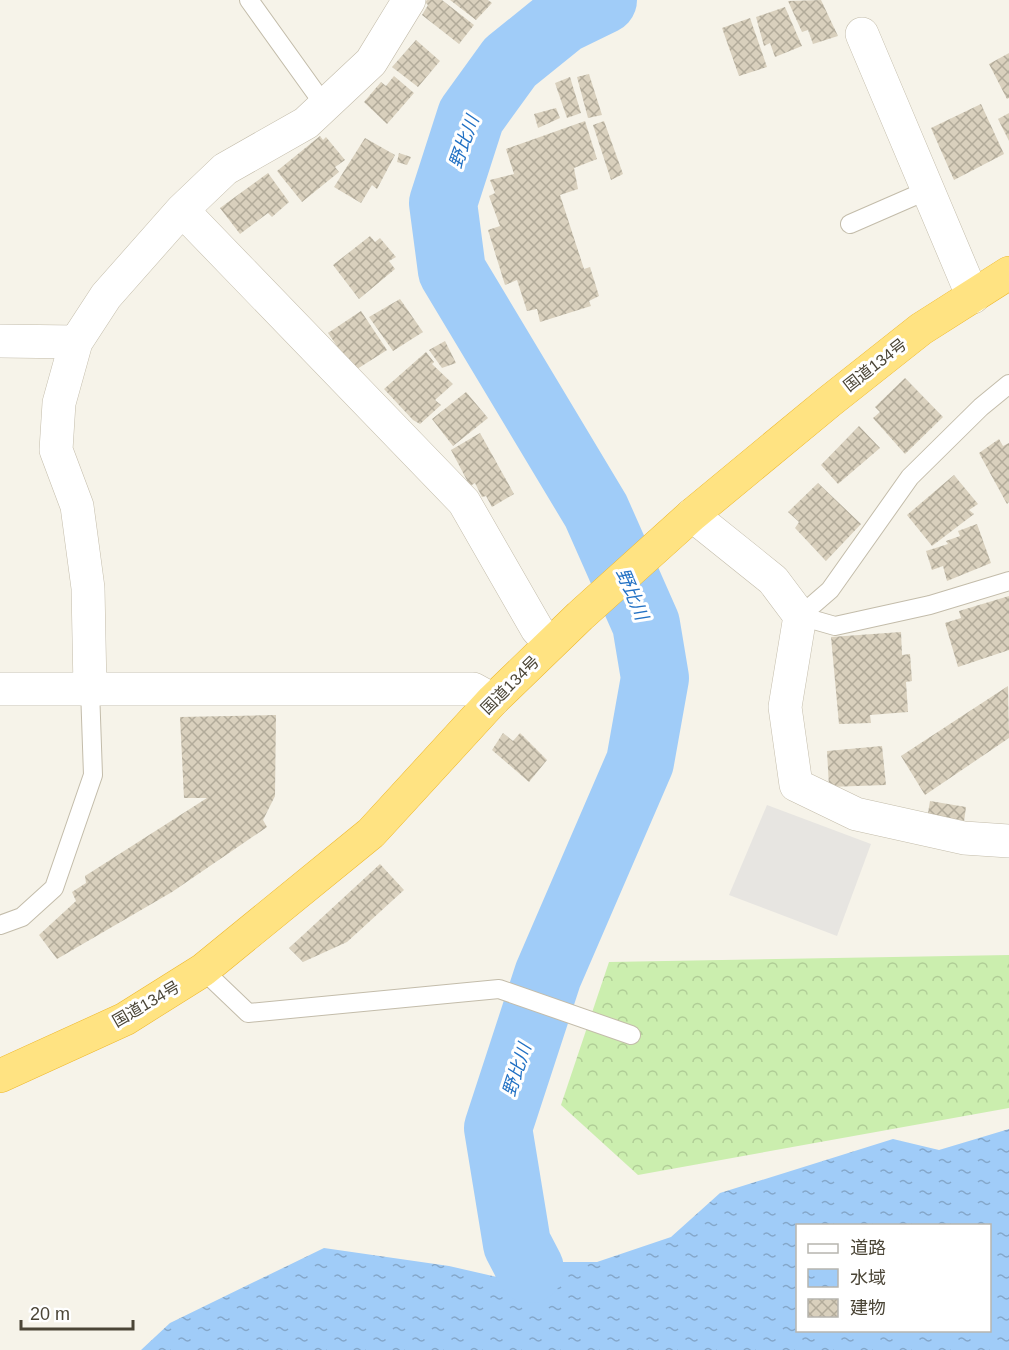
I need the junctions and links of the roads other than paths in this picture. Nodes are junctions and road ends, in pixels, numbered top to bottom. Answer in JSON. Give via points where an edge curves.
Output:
{"nodes":[{"id":1,"x":249,"y":0,"type":"edge"},
{"id":2,"x":409,"y":0,"type":"edge"},
{"id":3,"x":862,"y":34,"type":"dead end"},
{"id":4,"x":325,"y":106,"type":"junction"},
{"id":5,"x":928,"y":190,"type":"junction"},
{"id":6,"x":182,"y":210,"type":"junction"},
{"id":7,"x":850,"y":224,"type":"dead end"},
{"id":8,"x":1009,"y":273,"type":"edge"},
{"id":9,"x":973,"y":297,"type":"junction"},
{"id":10,"x":0,"y":341,"type":"edge"},
{"id":11,"x":76,"y":342,"type":"junction"},
{"id":12,"x":1009,"y":384,"type":"edge"},
{"id":13,"x":681,"y":525,"type":"junction"},
{"id":14,"x":1009,"y":580,"type":"edge"},
{"id":15,"x":800,"y":616,"type":"junction"},
{"id":16,"x":550,"y":644,"type":"junction"},
{"id":17,"x":0,"y":689,"type":"edge"},
{"id":18,"x":90,"y":689,"type":"junction"},
{"id":19,"x":493,"y":700,"type":"junction"},
{"id":20,"x":1009,"y":842,"type":"edge"},
{"id":21,"x":0,"y":925,"type":"edge"},
{"id":22,"x":203,"y":970,"type":"junction"},
{"id":23,"x":631,"y":1035,"type":"dead end"},
{"id":24,"x":0,"y":1076,"type":"edge"}],
"edges":[{"from":1,"to":4,"type":"lane"},
{"from":2,"to":4,"type":"street","via":[[371,62]]},
{"from":3,"to":5,"type":"street"},
{"from":4,"to":6,"type":"street","via":[[306,123],[225,170]]},
{"from":5,"to":7,"type":"lane"},
{"from":5,"to":9,"type":"street"},
{"from":6,"to":11,"type":"street","via":[[106,296]]},
{"from":6,"to":16,"type":"street","via":[[464,502],[537,629]]},
{"from":8,"to":9,"type":"highway","name":"国道134号"},
{"from":9,"to":13,"type":"highway","name":"国道134号","via":[[921,329]]},
{"from":10,"to":11,"type":"street"},
{"from":11,"to":18,"type":"street","via":[[59,403],[56,450],[79,518],[88,588]]},
{"from":12,"to":15,"type":"lane","via":[[910,477],[830,590]]},
{"from":13,"to":15,"type":"street","via":[[773,580]]},
{"from":13,"to":16,"type":"highway","name":"国道134号"},
{"from":14,"to":15,"type":"lane","via":[[930,605],[835,626]]},
{"from":15,"to":20,"type":"street","via":[[785,707],[796,785],[856,814],[964,838]]},
{"from":16,"to":19,"type":"highway","name":"国道134号"},
{"from":17,"to":18,"type":"street"},
{"from":18,"to":19,"type":"street","via":[[473,689]]},
{"from":18,"to":21,"type":"lane","via":[[93,775],[54,888],[22,917]]},
{"from":19,"to":22,"type":"highway","name":"国道134号","via":[[371,833]]},
{"from":22,"to":23,"type":"lane","via":[[248,1013],[499,989]]},
{"from":22,"to":24,"type":"highway","name":"国道134号","via":[[124,1018]]}]}
